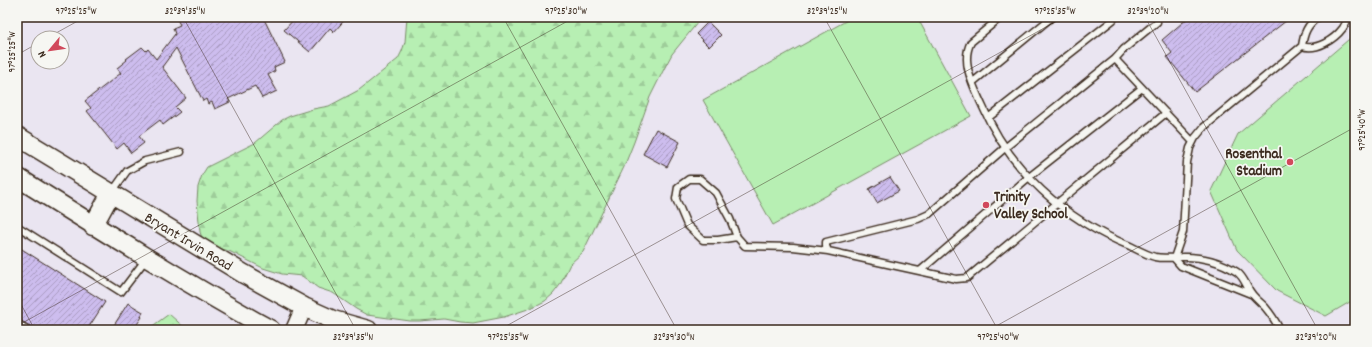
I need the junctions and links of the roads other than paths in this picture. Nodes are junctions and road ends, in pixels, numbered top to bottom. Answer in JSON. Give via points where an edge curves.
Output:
{"nodes":[{"id":1,"x":1001,"y":17,"type":"edge"},
{"id":2,"x":1052,"y":17,"type":"edge"},
{"id":3,"x":1111,"y":17,"type":"edge"},
{"id":4,"x":1318,"y":17,"type":"edge"},
{"id":5,"x":1348,"y":17,"type":"edge"},
{"id":6,"x":1157,"y":22,"type":"dead end"},
{"id":7,"x":1302,"y":46,"type":"junction"},
{"id":8,"x":1115,"y":59,"type":"junction"},
{"id":9,"x":973,"y":82,"type":"junction"},
{"id":10,"x":1142,"y":88,"type":"junction"},
{"id":11,"x":1166,"y":113,"type":"junction"},
{"id":12,"x":988,"y":118,"type":"junction"},
{"id":13,"x":17,"y":136,"type":"edge"},
{"id":14,"x":1193,"y":142,"type":"junction"},
{"id":15,"x":1006,"y":147,"type":"junction"},
{"id":16,"x":181,"y":152,"type":"dead end"},
{"id":17,"x":17,"y":177,"type":"edge"},
{"id":18,"x":1029,"y":177,"type":"junction"},
{"id":19,"x":111,"y":193,"type":"junction"},
{"id":20,"x":1057,"y":204,"type":"junction"},
{"id":21,"x":17,"y":226,"type":"edge"},
{"id":22,"x":93,"y":226,"type":"junction"},
{"id":23,"x":737,"y":237,"type":"junction"},
{"id":24,"x":828,"y":251,"type":"junction"},
{"id":25,"x":147,"y":258,"type":"junction"},
{"id":26,"x":1174,"y":258,"type":"junction"},
{"id":27,"x":920,"y":271,"type":"junction"},
{"id":28,"x":1252,"y":294,"type":"junction"},
{"id":29,"x":304,"y":307,"type":"junction"},
{"id":30,"x":17,"y":323,"type":"edge"},
{"id":31,"x":330,"y":325,"type":"edge"},
{"id":32,"x":28,"y":330,"type":"edge"},
{"id":33,"x":271,"y":330,"type":"edge"},
{"id":34,"x":294,"y":330,"type":"edge"},
{"id":35,"x":368,"y":330,"type":"edge"},
{"id":36,"x":1280,"y":330,"type":"edge"}],
"edges":[{"from":1,"to":9,"type":"lane","via":[[974,39],[968,48],[966,58]]},
{"from":2,"to":9,"type":"lane"},
{"from":3,"to":12,"type":"lane","via":[[1113,20]]},
{"from":4,"to":7,"type":"lane","via":[[1304,33]]},
{"from":5,"to":7,"type":"lane","via":[[1342,29],[1321,45],[1309,49]]},
{"from":6,"to":8,"type":"lane"},
{"from":7,"to":14,"type":"lane","via":[[1204,127]]},
{"from":8,"to":10,"type":"lane"},
{"from":8,"to":15,"type":"lane"},
{"from":9,"to":12,"type":"lane"},
{"from":10,"to":11,"type":"lane"},
{"from":10,"to":18,"type":"lane"},
{"from":11,"to":14,"type":"lane"},
{"from":11,"to":20,"type":"lane"},
{"from":12,"to":15,"type":"lane"},
{"from":13,"to":19,"type":"main road","name":"Bryant Irvin Road"},
{"from":14,"to":26,"type":"lane","via":[[1187,162],[1183,232]]},
{"from":15,"to":18,"type":"lane"},
{"from":15,"to":24,"type":"lane","via":[[929,214],[826,242]]},
{"from":16,"to":19,"type":"lane","via":[[145,161],[127,171]]},
{"from":17,"to":22,"type":"main road"},
{"from":18,"to":20,"type":"lane"},
{"from":18,"to":27,"type":"lane"},
{"from":19,"to":22,"type":"main road"},
{"from":19,"to":29,"type":"main road","name":"Bryant Irvin Road","via":[[244,274]]},
{"from":20,"to":26,"type":"lane","via":[[1088,226],[1117,241],[1155,257]]},
{"from":20,"to":27,"type":"lane","via":[[967,278],[956,279]]},
{"from":21,"to":25,"type":"lane","via":[[121,292]]},
{"from":22,"to":25,"type":"main road"},
{"from":23,"to":23,"type":"lane","via":[[716,193],[700,180],[689,179],[678,187],[676,199],[687,226],[703,240]]},
{"from":23,"to":24,"type":"lane","via":[[745,246]]},
{"from":24,"to":27,"type":"lane"},
{"from":25,"to":33,"type":"main road"},
{"from":26,"to":28,"type":"lane","via":[[1181,266]]},
{"from":26,"to":28,"type":"lane","via":[[1201,258],[1224,265],[1243,278]]},
{"from":28,"to":36,"type":"lane","via":[[1272,316]]},
{"from":29,"to":31,"type":"main road","name":"Bryant Irvin Road"},
{"from":29,"to":34,"type":"street"},
{"from":30,"to":32,"type":"lane"},
{"from":31,"to":35,"type":"main road","name":"Bryant Irvin Road"}]}
